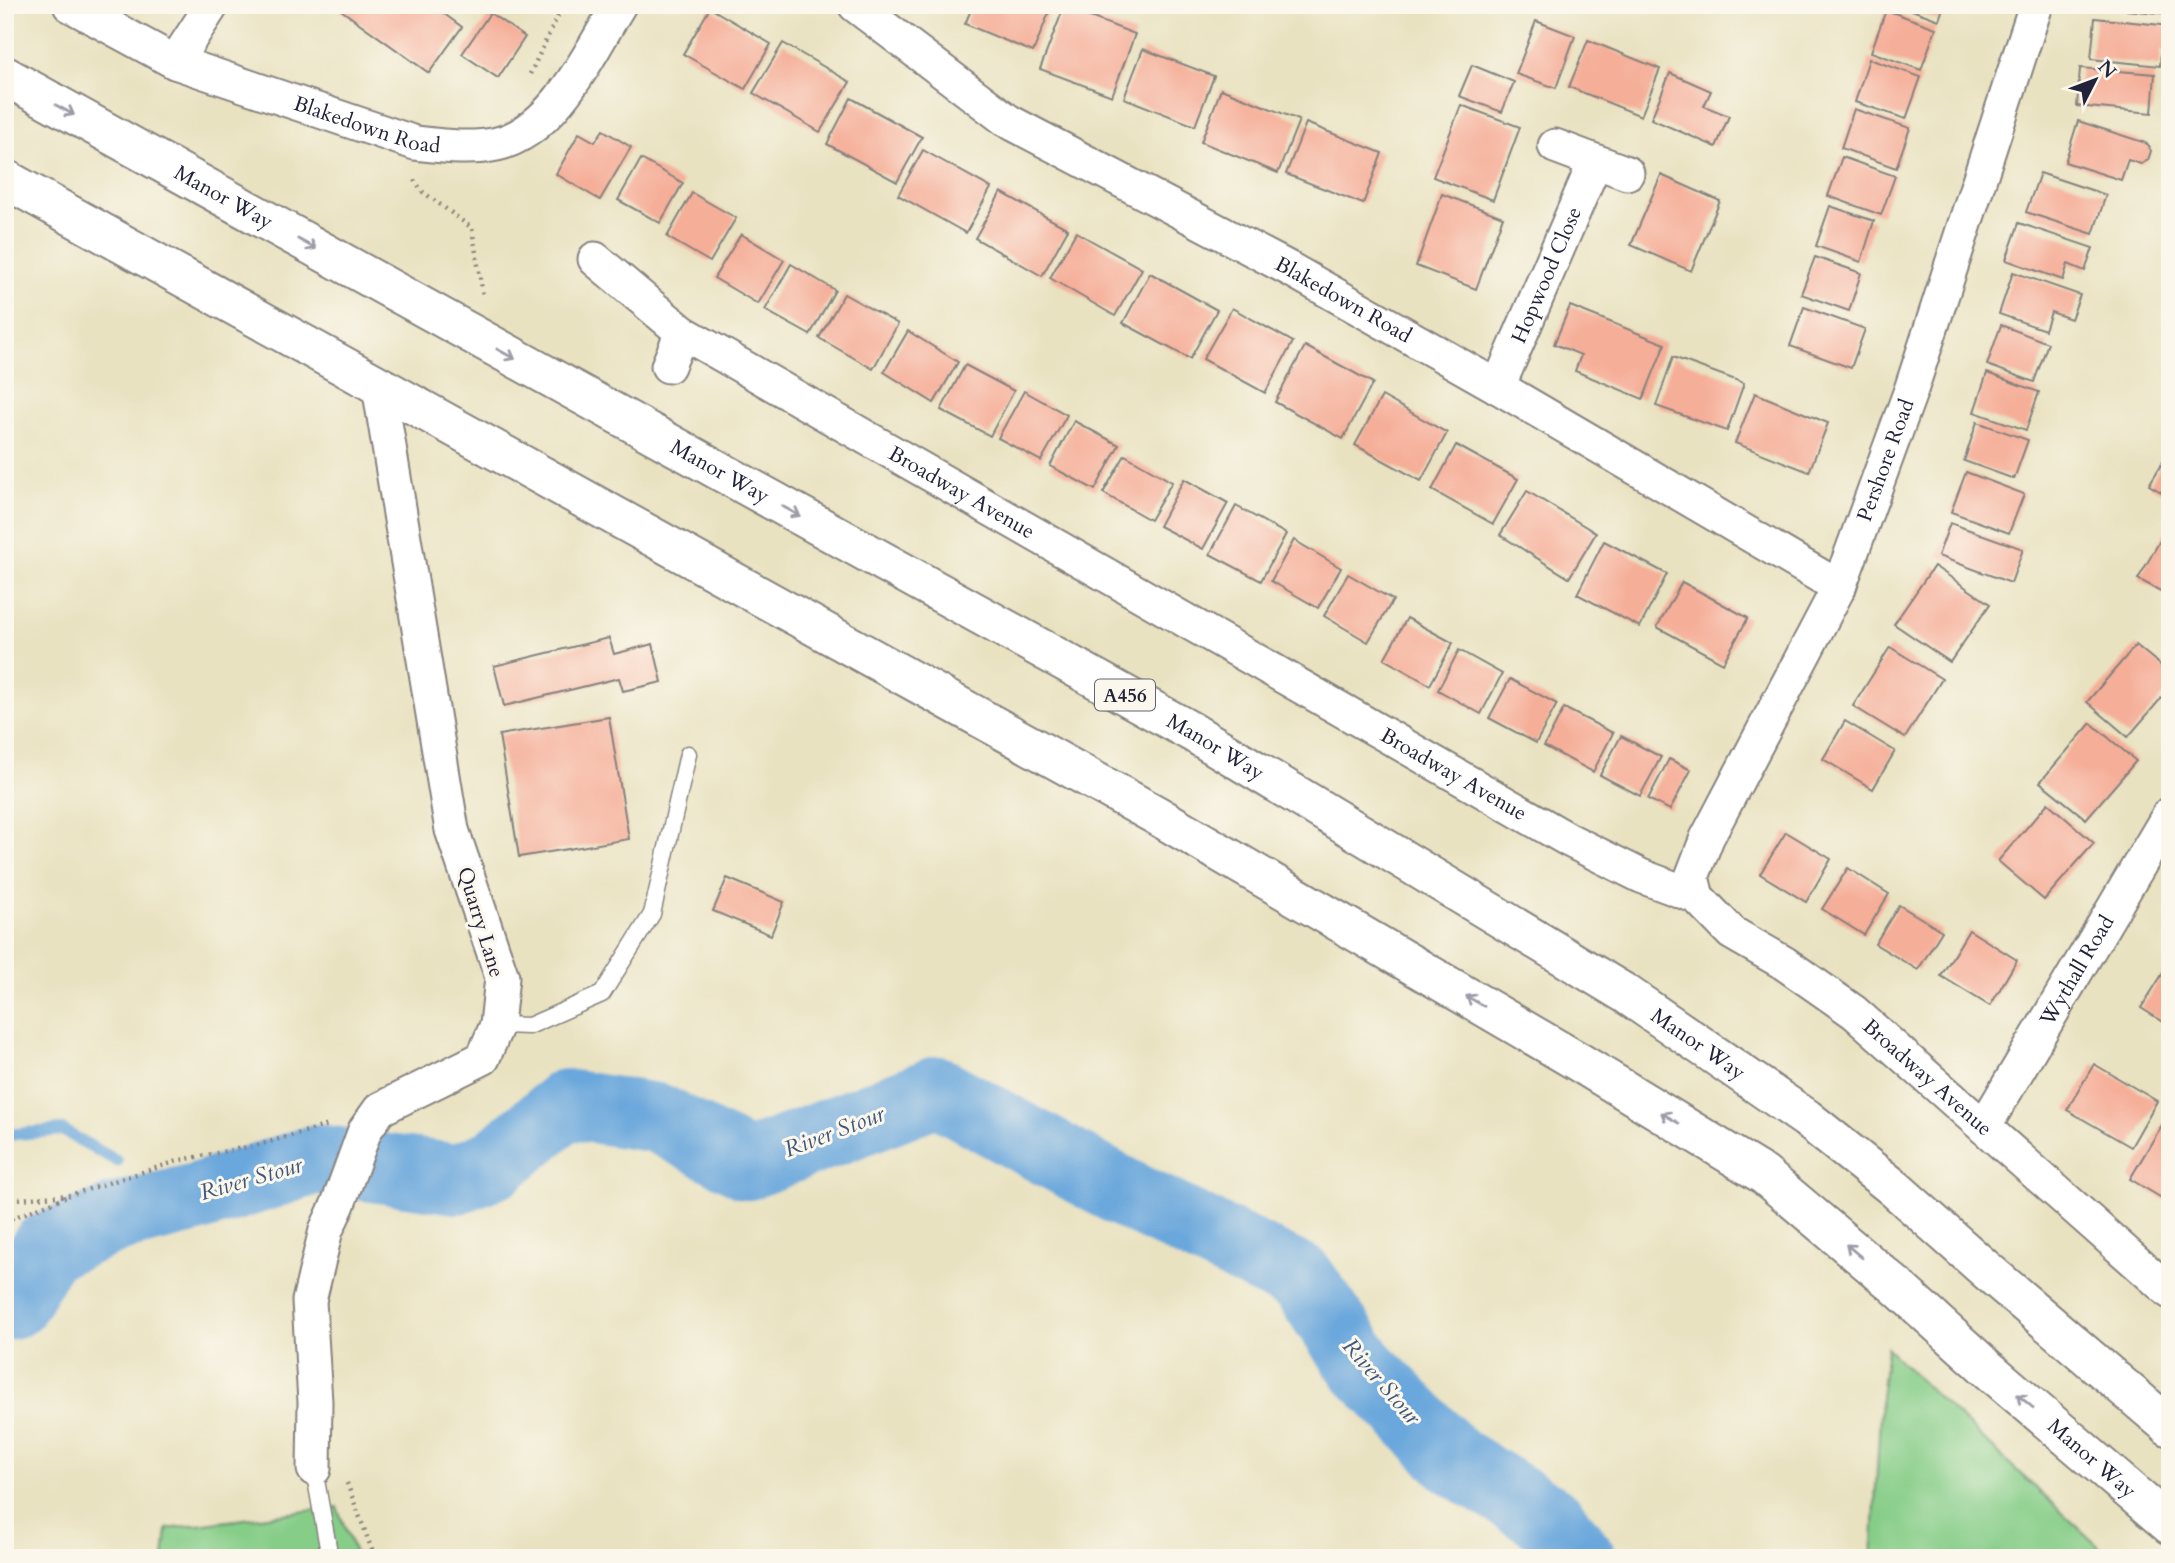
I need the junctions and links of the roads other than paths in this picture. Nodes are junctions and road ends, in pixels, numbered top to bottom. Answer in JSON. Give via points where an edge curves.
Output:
{"nodes":[{"id":1,"x":70,"y":5,"type":"edge"},
{"id":2,"x":212,"y":5,"type":"edge"},
{"id":3,"x":619,"y":5,"type":"edge"},
{"id":4,"x":855,"y":5,"type":"edge"},
{"id":5,"x":2036,"y":5,"type":"edge"},
{"id":6,"x":175,"y":62,"type":"junction"},
{"id":7,"x":5,"y":76,"type":"edge"},
{"id":8,"x":1555,"y":146,"type":"dead end"},
{"id":9,"x":1595,"y":162,"type":"junction"},
{"id":10,"x":1627,"y":173,"type":"dead end"},
{"id":11,"x":5,"y":179,"type":"edge"},
{"id":12,"x":595,"y":259,"type":"dead end"},
{"id":13,"x":681,"y":332,"type":"junction"},
{"id":14,"x":668,"y":366,"type":"dead end"},
{"id":15,"x":379,"y":386,"type":"junction"},
{"id":16,"x":1498,"y":387,"type":"junction"},
{"id":17,"x":1839,"y":587,"type":"junction"},
{"id":18,"x":688,"y":754,"type":"dead end"},
{"id":19,"x":2170,"y":813,"type":"edge"},
{"id":20,"x":1696,"y":897,"type":"junction"},
{"id":21,"x":497,"y":1025,"type":"junction"},
{"id":22,"x":1984,"y":1127,"type":"junction"},
{"id":23,"x":2170,"y":1292,"type":"edge"},
{"id":24,"x":2170,"y":1427,"type":"edge"},
{"id":25,"x":313,"y":1469,"type":"joint"},
{"id":26,"x":2170,"y":1525,"type":"edge"},
{"id":27,"x":330,"y":1558,"type":"edge"}],
"edges":[{"from":1,"to":6,"type":"street","name":"Blakedown Road"},
{"from":2,"to":6,"type":"street"},
{"from":3,"to":6,"type":"street","name":"Blakedown Road","via":[[565,94],[525,133],[496,144],[415,143]]},
{"from":4,"to":16,"type":"street","name":"Blakedown Road","via":[[1008,121],[1288,268]]},
{"from":5,"to":17,"type":"street","name":"Pershore Road","via":[[1911,390]]},
{"from":7,"to":24,"type":"highway","name":"Manor Way","number":"A456","one_way":true,"via":[[1192,732],[1626,995],[1806,1118],[1894,1188]]},
{"from":8,"to":9,"type":"street"},
{"from":9,"to":10,"type":"street"},
{"from":9,"to":16,"type":"street","name":"Hopwood Close"},
{"from":11,"to":15,"type":"highway","name":"Manor Way"},
{"from":12,"to":13,"type":"street","name":"Broadway Avenue"},
{"from":13,"to":14,"type":"street"},
{"from":13,"to":20,"type":"street","name":"Broadway Avenue","via":[[1569,840]]},
{"from":15,"to":21,"type":"street","name":"Quarry Lane","via":[[452,830],[502,977]]},
{"from":26,"to":15,"type":"highway","name":"Manor Way","one_way":true,"via":[[1764,1175],[1156,815]]},
{"from":16,"to":17,"type":"street","name":"Blakedown Road"},
{"from":17,"to":20,"type":"street","name":"Pershore Road","via":[[1707,838],[1692,877]]},
{"from":18,"to":21,"type":"lane","via":[[652,914],[602,994],[529,1026]]},
{"from":19,"to":22,"type":"street","name":"Wythall Road"},
{"from":20,"to":22,"type":"street","name":"Broadway Avenue","via":[[1732,933],[1854,1012]]},
{"from":21,"to":25,"type":"street","name":"Quarry Lane","via":[[483,1058],[372,1120],[326,1230],[309,1301],[315,1402]]},
{"from":22,"to":23,"type":"street","name":"Broadway Avenue"},
{"from":25,"to":27,"type":"lane"}]}
